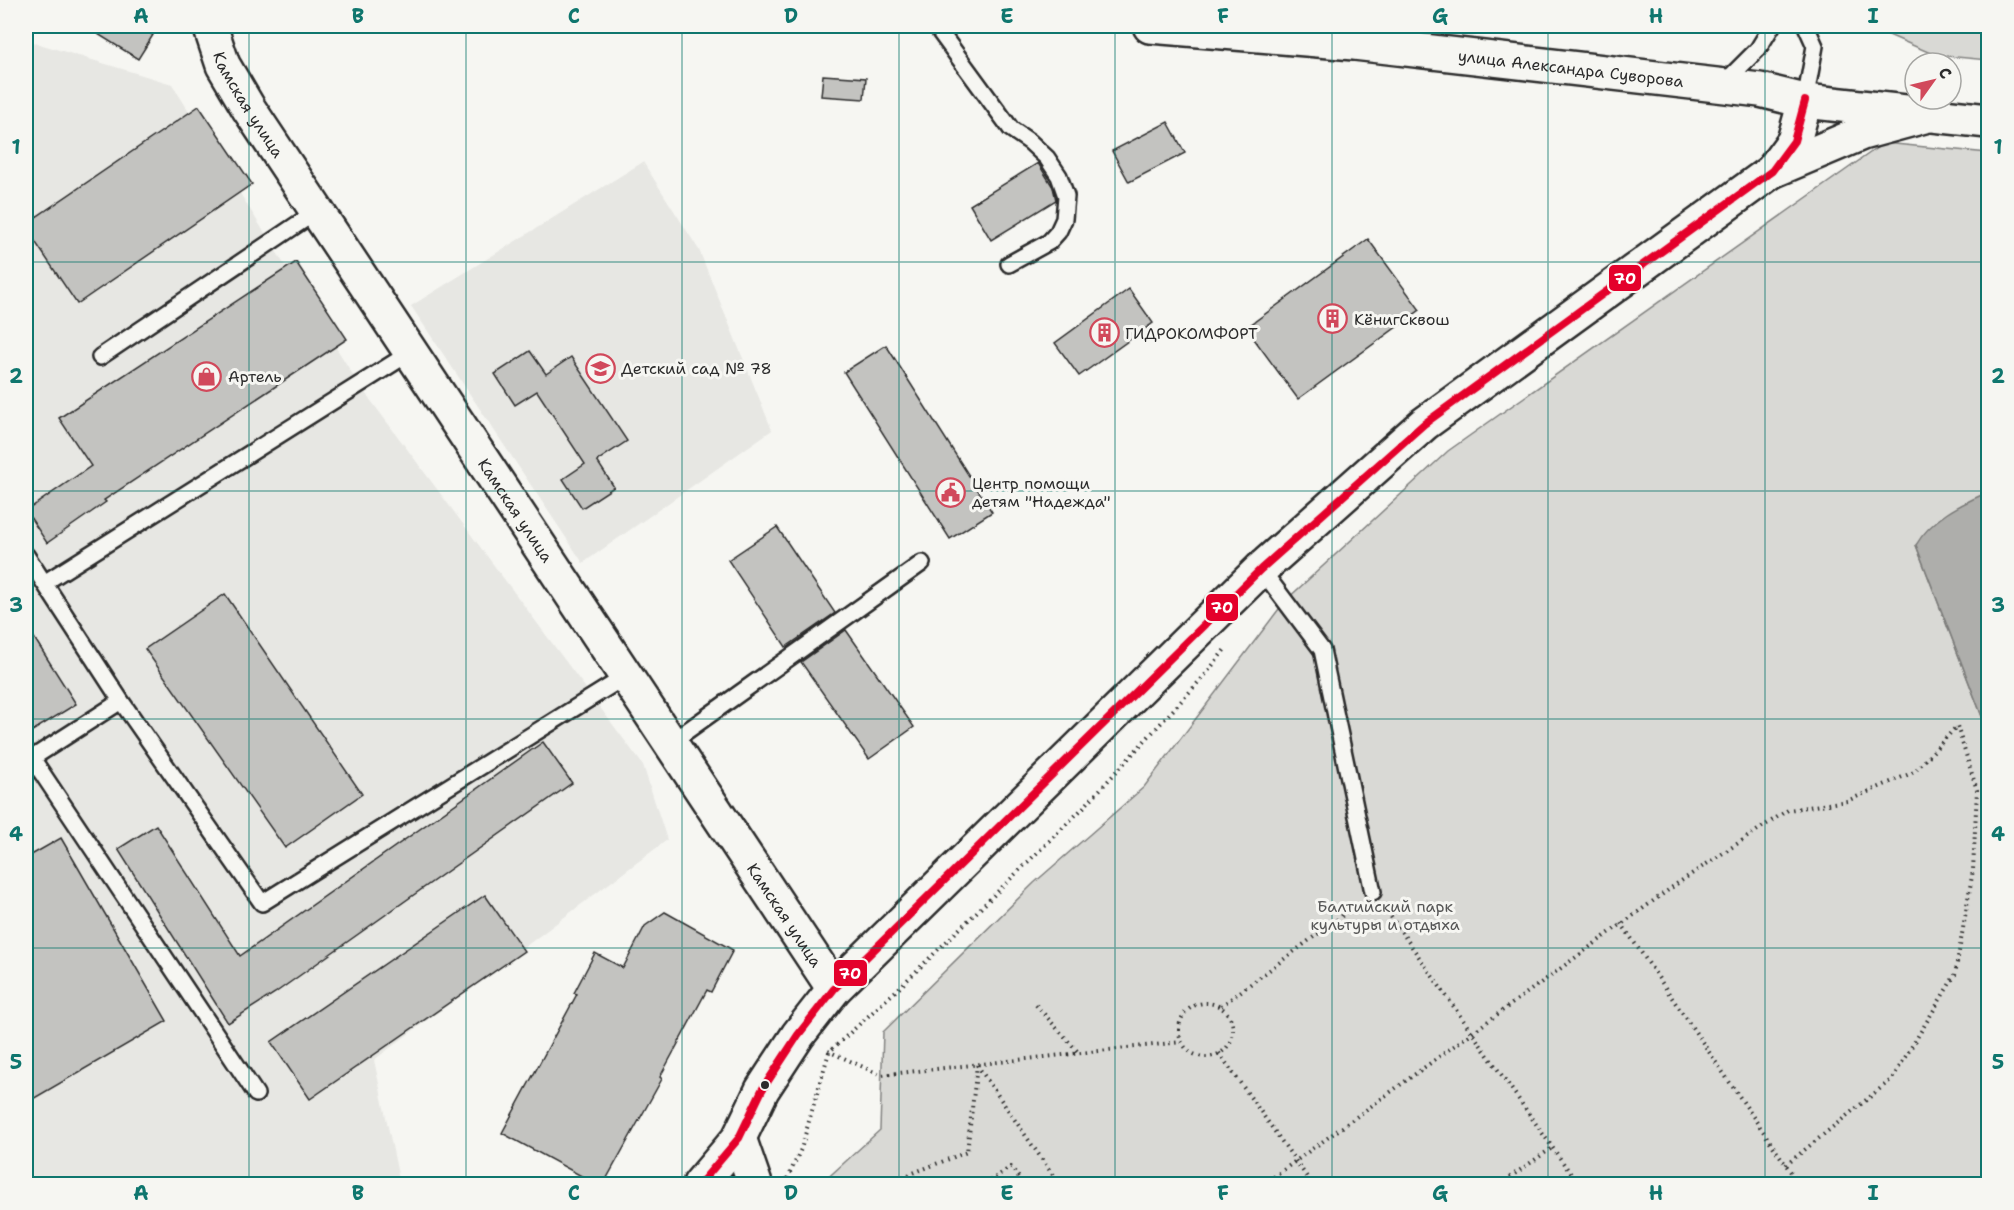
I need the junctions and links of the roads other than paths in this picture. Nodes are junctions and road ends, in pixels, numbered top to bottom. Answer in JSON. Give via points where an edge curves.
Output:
{"nodes":[{"id":1,"x":210,"y":26,"type":"edge"},
{"id":2,"x":941,"y":26,"type":"edge"},
{"id":3,"x":1150,"y":26,"type":"edge"},
{"id":4,"x":1772,"y":26,"type":"edge"},
{"id":5,"x":1806,"y":26,"type":"edge"},
{"id":6,"x":1721,"y":86,"type":"junction"},
{"id":7,"x":1805,"y":100,"type":"junction"},
{"id":8,"x":1929,"y":115,"type":"junction"},
{"id":9,"x":1989,"y":121,"type":"edge"},
{"id":10,"x":1772,"y":171,"type":"junction"},
{"id":11,"x":317,"y":210,"type":"junction"},
{"id":12,"x":1009,"y":264,"type":"dead end"},
{"id":13,"x":411,"y":352,"type":"junction"},
{"id":14,"x":100,"y":357,"type":"dead end"},
{"id":15,"x":26,"y":555,"type":"edge"},
{"id":16,"x":922,"y":563,"type":"dead end"},
{"id":17,"x":1261,"y":569,"type":"junction"},
{"id":18,"x":44,"y":583,"type":"junction"},
{"id":19,"x":626,"y":676,"type":"junction"},
{"id":20,"x":121,"y":701,"type":"junction"},
{"id":21,"x":670,"y":742,"type":"junction"},
{"id":22,"x":28,"y":760,"type":"edge"},
{"id":23,"x":1373,"y":892,"type":"road end"},
{"id":24,"x":834,"y":989,"type":"junction"},
{"id":25,"x":256,"y":1094,"type":"dead end"},
{"id":26,"x":739,"y":1138,"type":"junction"},
{"id":27,"x":700,"y":1185,"type":"edge"},
{"id":28,"x":755,"y":1185,"type":"edge"}],
"edges":[{"from":1,"to":11,"type":"main road","name":"Камская улица","via":[[223,65]]},
{"from":2,"to":12,"type":"lane","via":[[940,32],[1011,129],[1047,158],[1066,196],[1064,219],[1058,232],[1049,242]]},
{"from":3,"to":6,"type":"main road","name":"улица Александра Суворова","via":[[1362,35]]},
{"from":4,"to":6,"type":"lane","via":[[1758,49]]},
{"from":5,"to":7,"type":"lane","via":[[1815,46]]},
{"from":6,"to":7,"type":"main road","name":"улица Александра Суворова"},
{"from":7,"to":8,"type":"main road","name":"улица Александра Суворова"},
{"from":7,"to":10,"type":"main road","via":[[1794,141]]},
{"from":8,"to":9,"type":"main road","name":"улица Александра Суворова"},
{"from":8,"to":10,"type":"main road","via":[[1862,133]]},
{"from":10,"to":17,"type":"main road","via":[[1424,424]]},
{"from":11,"to":13,"type":"main road","name":"Камская улица"},
{"from":11,"to":14,"type":"lane"},
{"from":13,"to":18,"type":"lane"},
{"from":13,"to":19,"type":"main road","name":"Камская улица"},
{"from":15,"to":18,"type":"lane"},
{"from":16,"to":21,"type":"lane"},
{"from":17,"to":23,"type":"lane","via":[[1322,650]]},
{"from":17,"to":24,"type":"main road"},
{"from":18,"to":20,"type":"lane"},
{"from":19,"to":20,"type":"lane","via":[[262,903]]},
{"from":19,"to":21,"type":"main road","name":"Камская улица"},
{"from":20,"to":22,"type":"lane"},
{"from":21,"to":24,"type":"main road","name":"Камская улица"},
{"from":22,"to":25,"type":"lane"},
{"from":24,"to":26,"type":"main road","via":[[762,1090]]},
{"from":26,"to":27,"type":"main road"},
{"from":26,"to":28,"type":"main road"}]}
